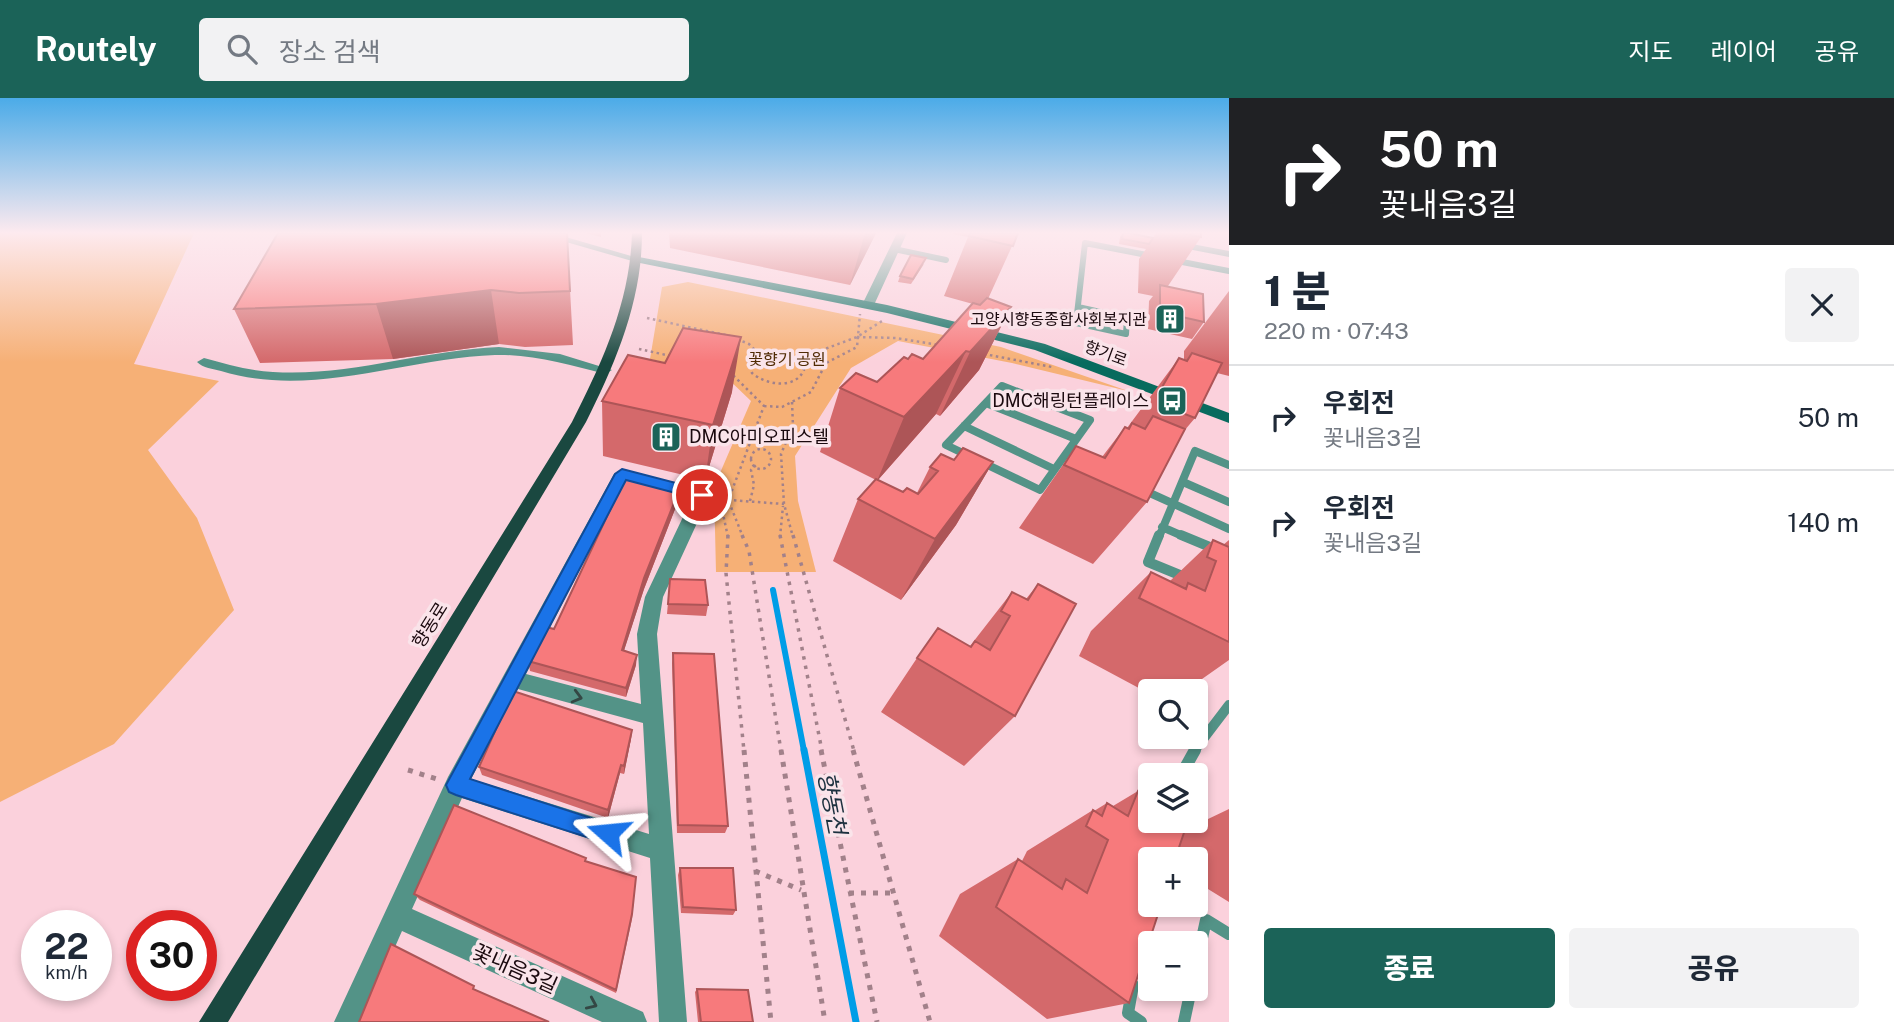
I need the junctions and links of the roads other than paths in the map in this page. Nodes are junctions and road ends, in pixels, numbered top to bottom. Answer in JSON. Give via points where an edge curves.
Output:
{"nodes":[{"id":1,"x":634,"y":276,"type":"edge"},
{"id":2,"x":713,"y":276,"type":"edge"},
{"id":3,"x":880,"y":276,"type":"edge"},
{"id":4,"x":1081,"y":276,"type":"edge"},
{"id":5,"x":1078,"y":307,"type":"junction"},
{"id":6,"x":864,"y":309,"type":"junction"},
{"id":7,"x":204,"y":362,"type":"dead end"},
{"id":8,"x":605,"y":370,"type":"junction"},
{"id":9,"x":986,"y":402,"type":"junction"},
{"id":10,"x":1229,"y":418,"type":"edge"},
{"id":11,"x":964,"y":426,"type":"junction"},
{"id":12,"x":1076,"y":439,"type":"junction"},
{"id":13,"x":1064,"y":455,"type":"junction"},
{"id":14,"x":1076,"y":460,"type":"edge"},
{"id":15,"x":1229,"y":465,"type":"edge"},
{"id":16,"x":1054,"y":469,"type":"junction"},
{"id":17,"x":1183,"y":482,"type":"junction"},
{"id":18,"x":1137,"y":487,"type":"edge"},
{"id":19,"x":1229,"y":502,"type":"edge"},
{"id":20,"x":1174,"y":503,"type":"junction"},
{"id":21,"x":1162,"y":527,"type":"junction"},
{"id":22,"x":1229,"y":528,"type":"edge"},
{"id":23,"x":1229,"y":556,"type":"edge"},
{"id":24,"x":1224,"y":567,"type":"edge"},
{"id":25,"x":1192,"y":580,"type":"dead end"},
{"id":26,"x":512,"y":679,"type":"junction"},
{"id":27,"x":1229,"y":705,"type":"edge"},
{"id":28,"x":654,"y":717,"type":"junction"},
{"id":29,"x":1188,"y":763,"type":"edge"},
{"id":30,"x":456,"y":785,"type":"junction"},
{"id":31,"x":659,"y":849,"type":"junction"},
{"id":32,"x":396,"y":915,"type":"junction"},
{"id":33,"x":1204,"y":931,"type":"edge"},
{"id":34,"x":1229,"y":934,"type":"edge"},
{"id":35,"x":1135,"y":976,"type":"edge"},
{"id":36,"x":1188,"y":1001,"type":"edge"},
{"id":37,"x":213,"y":1022,"type":"edge"},
{"id":38,"x":348,"y":1022,"type":"edge"},
{"id":39,"x":633,"y":1022,"type":"edge"},
{"id":40,"x":673,"y":1022,"type":"edge"},
{"id":41,"x":1141,"y":1022,"type":"edge"},
{"id":42,"x":1184,"y":1022,"type":"edge"}],
"edges":[{"from":1,"to":8,"type":"main road","name":"향동로"},
{"from":2,"to":6,"type":"main road","name":"향기로"},
{"from":3,"to":6,"type":"street"},
{"from":4,"to":5,"type":"lane"},
{"from":5,"to":5,"type":"lane","via":[[1076,323],[1126,334],[1127,318]]},
{"from":6,"to":10,"type":"main road","name":"향기로","via":[[1040,347]]},
{"from":7,"to":8,"type":"street","via":[[232,373],[308,377],[486,352],[575,360]]},
{"from":8,"to":37,"type":"main road","name":"향동로","via":[[579,422]]},
{"from":9,"to":11,"type":"lane"},
{"from":9,"to":12,"type":"lane"},
{"from":9,"to":12,"type":"lane","via":[[1002,386],[1090,421]]},
{"from":11,"to":16,"type":"lane"},
{"from":11,"to":16,"type":"lane","via":[[946,445],[1040,490]]},
{"from":12,"to":13,"type":"lane"},
{"from":13,"to":14,"type":"lane"},
{"from":13,"to":16,"type":"lane"},
{"from":15,"to":17,"type":"lane","via":[[1195,451]]},
{"from":17,"to":19,"type":"lane"},
{"from":17,"to":20,"type":"lane"},
{"from":18,"to":20,"type":"lane"},
{"from":20,"to":21,"type":"lane"},
{"from":20,"to":22,"type":"lane"},
{"from":21,"to":23,"type":"lane"},
{"from":21,"to":25,"type":"lane","via":[[1148,562]]},
{"from":23,"to":24,"type":"lane"},
{"from":26,"to":28,"type":"street","one_way":true},
{"from":26,"to":28,"type":"street","via":[[622,474],[702,495],[654,597],[647,634]]},
{"from":26,"to":30,"type":"street"},
{"from":27,"to":29,"type":"lane"},
{"from":28,"to":31,"type":"street"},
{"from":30,"to":31,"type":"street"},
{"from":30,"to":32,"type":"street"},
{"from":31,"to":40,"type":"street"},
{"from":32,"to":38,"type":"street"},
{"from":32,"to":39,"type":"street","name":"꽃내음3길","one_way":true},
{"from":33,"to":34,"type":"lane","via":[[1206,920]]},
{"from":35,"to":41,"type":"lane","via":[[1128,1013]]},
{"from":36,"to":42,"type":"lane"}]}
